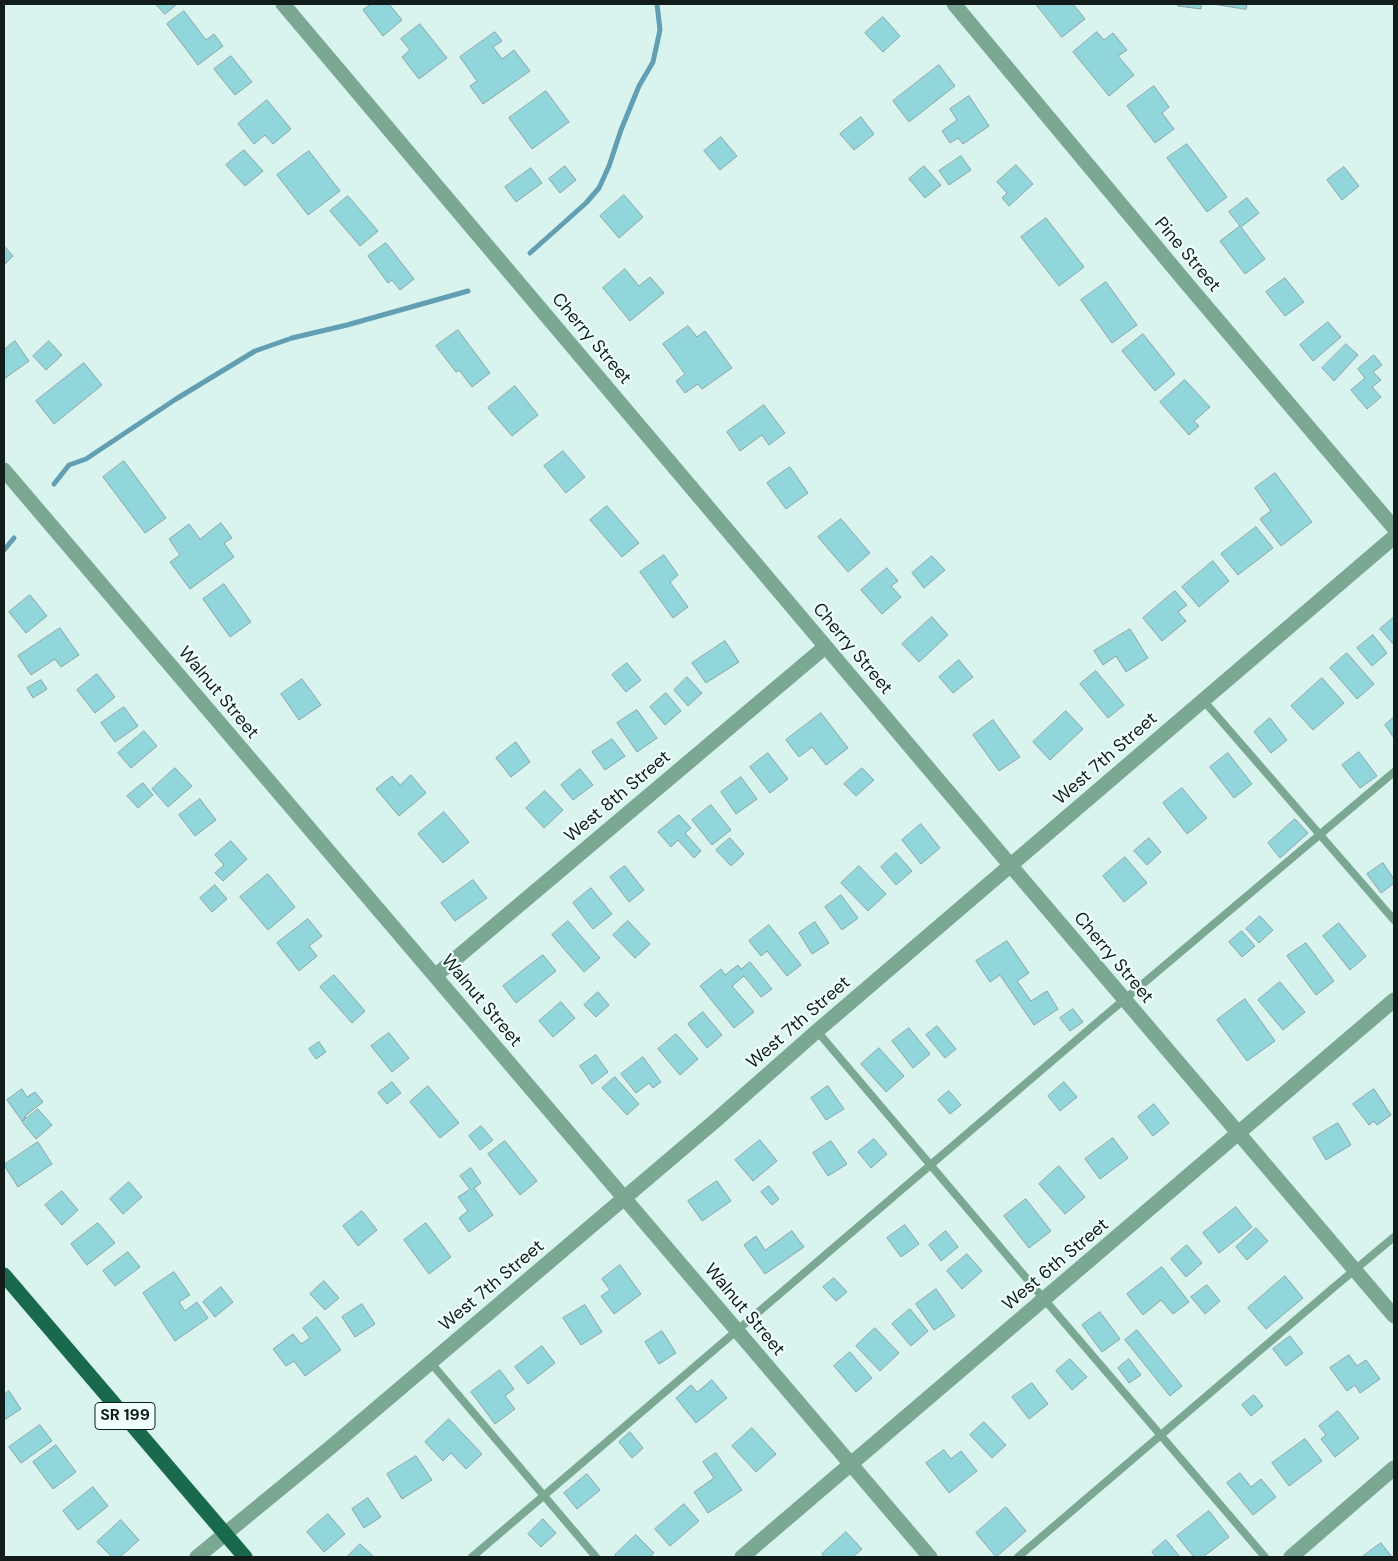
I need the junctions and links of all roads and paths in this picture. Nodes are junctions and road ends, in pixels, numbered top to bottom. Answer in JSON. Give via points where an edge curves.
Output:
{"nodes":[{"id":1,"x":283,"y":4,"type":"edge"},
{"id":2,"x":954,"y":4,"type":"edge"},
{"id":3,"x":4,"y":470,"type":"edge"},
{"id":4,"x":1394,"y":528,"type":"edge"},
{"id":5,"x":1394,"y":536,"type":"edge"},
{"id":6,"x":826,"y":647,"type":"junction"},
{"id":7,"x":1203,"y":700,"type":"junction"},
{"id":8,"x":1394,"y":772,"type":"edge"},
{"id":9,"x":1320,"y":834,"type":"junction"},
{"id":10,"x":1010,"y":865,"type":"junction"},
{"id":11,"x":1394,"y":920,"type":"edge"},
{"id":12,"x":435,"y":976,"type":"junction"},
{"id":13,"x":1124,"y":1000,"type":"junction"},
{"id":14,"x":1394,"y":1000,"type":"edge"},
{"id":15,"x":817,"y":1031,"type":"junction"},
{"id":16,"x":1238,"y":1134,"type":"junction"},
{"id":17,"x":931,"y":1165,"type":"junction"},
{"id":18,"x":624,"y":1198,"type":"junction"},
{"id":19,"x":1394,"y":1237,"type":"edge"},
{"id":20,"x":1354,"y":1270,"type":"junction"},
{"id":21,"x":4,"y":1275,"type":"edge"},
{"id":22,"x":1044,"y":1300,"type":"junction"},
{"id":23,"x":1394,"y":1316,"type":"edge"},
{"id":24,"x":737,"y":1331,"type":"junction"},
{"id":25,"x":431,"y":1363,"type":"junction"},
{"id":26,"x":1160,"y":1434,"type":"junction"},
{"id":27,"x":850,"y":1464,"type":"junction"},
{"id":28,"x":1394,"y":1468,"type":"edge"},
{"id":29,"x":544,"y":1496,"type":"junction"},
{"id":30,"x":225,"y":1533,"type":"junction"},
{"id":31,"x":197,"y":1557,"type":"edge"},
{"id":32,"x":245,"y":1557,"type":"edge"},
{"id":33,"x":472,"y":1557,"type":"edge"},
{"id":34,"x":596,"y":1557,"type":"edge"},
{"id":35,"x":742,"y":1557,"type":"edge"},
{"id":36,"x":930,"y":1557,"type":"edge"},
{"id":37,"x":1018,"y":1557,"type":"edge"},
{"id":38,"x":1265,"y":1557,"type":"edge"},
{"id":39,"x":1291,"y":1557,"type":"edge"}],
"edges":[{"from":1,"to":6,"type":"street","name":"Cherry Street"},
{"from":2,"to":4,"type":"street","name":"Pine Street"},
{"from":3,"to":12,"type":"street","name":"Walnut Street"},
{"from":5,"to":7,"type":"street","name":"West 7th Street"},
{"from":6,"to":10,"type":"street","name":"Cherry Street"},
{"from":6,"to":12,"type":"street","name":"West 8th Street"},
{"from":7,"to":9,"type":"lane"},
{"from":7,"to":10,"type":"street","name":"West 7th Street"},
{"from":8,"to":9,"type":"lane"},
{"from":9,"to":11,"type":"lane"},
{"from":9,"to":13,"type":"lane"},
{"from":10,"to":13,"type":"street","name":"Cherry Street"},
{"from":10,"to":15,"type":"street","name":"West 7th Street"},
{"from":12,"to":18,"type":"street","name":"Walnut Street"},
{"from":13,"to":16,"type":"street","name":"Cherry Street"},
{"from":13,"to":17,"type":"lane"},
{"from":14,"to":16,"type":"street","name":"West 6th Street"},
{"from":15,"to":17,"type":"lane"},
{"from":15,"to":18,"type":"street","name":"West 7th Street"},
{"from":16,"to":20,"type":"street","name":"Cherry Street"},
{"from":16,"to":22,"type":"street","name":"West 6th Street"},
{"from":17,"to":22,"type":"lane"},
{"from":17,"to":24,"type":"lane"},
{"from":18,"to":24,"type":"street","name":"Walnut Street"},
{"from":18,"to":25,"type":"street","name":"West 7th Street"},
{"from":19,"to":20,"type":"lane"},
{"from":20,"to":23,"type":"street","name":"Cherry Street"},
{"from":20,"to":26,"type":"lane"},
{"from":21,"to":30,"type":"main road","number":"SR 199"},
{"from":22,"to":26,"type":"lane"},
{"from":22,"to":27,"type":"street","name":"West 6th Street"},
{"from":24,"to":27,"type":"street","name":"Walnut Street"},
{"from":24,"to":29,"type":"lane"},
{"from":25,"to":29,"type":"lane"},
{"from":25,"to":30,"type":"street","name":"West 7th Street"},
{"from":26,"to":37,"type":"lane"},
{"from":26,"to":38,"type":"lane"},
{"from":27,"to":35,"type":"street","name":"West 6th Street"},
{"from":27,"to":36,"type":"street","name":"Walnut Street"},
{"from":28,"to":39,"type":"street"},
{"from":29,"to":33,"type":"lane"},
{"from":29,"to":34,"type":"lane"},
{"from":30,"to":31,"type":"street","name":"West 7th Street"},
{"from":30,"to":32,"type":"main road","number":"SR 199"}]}
